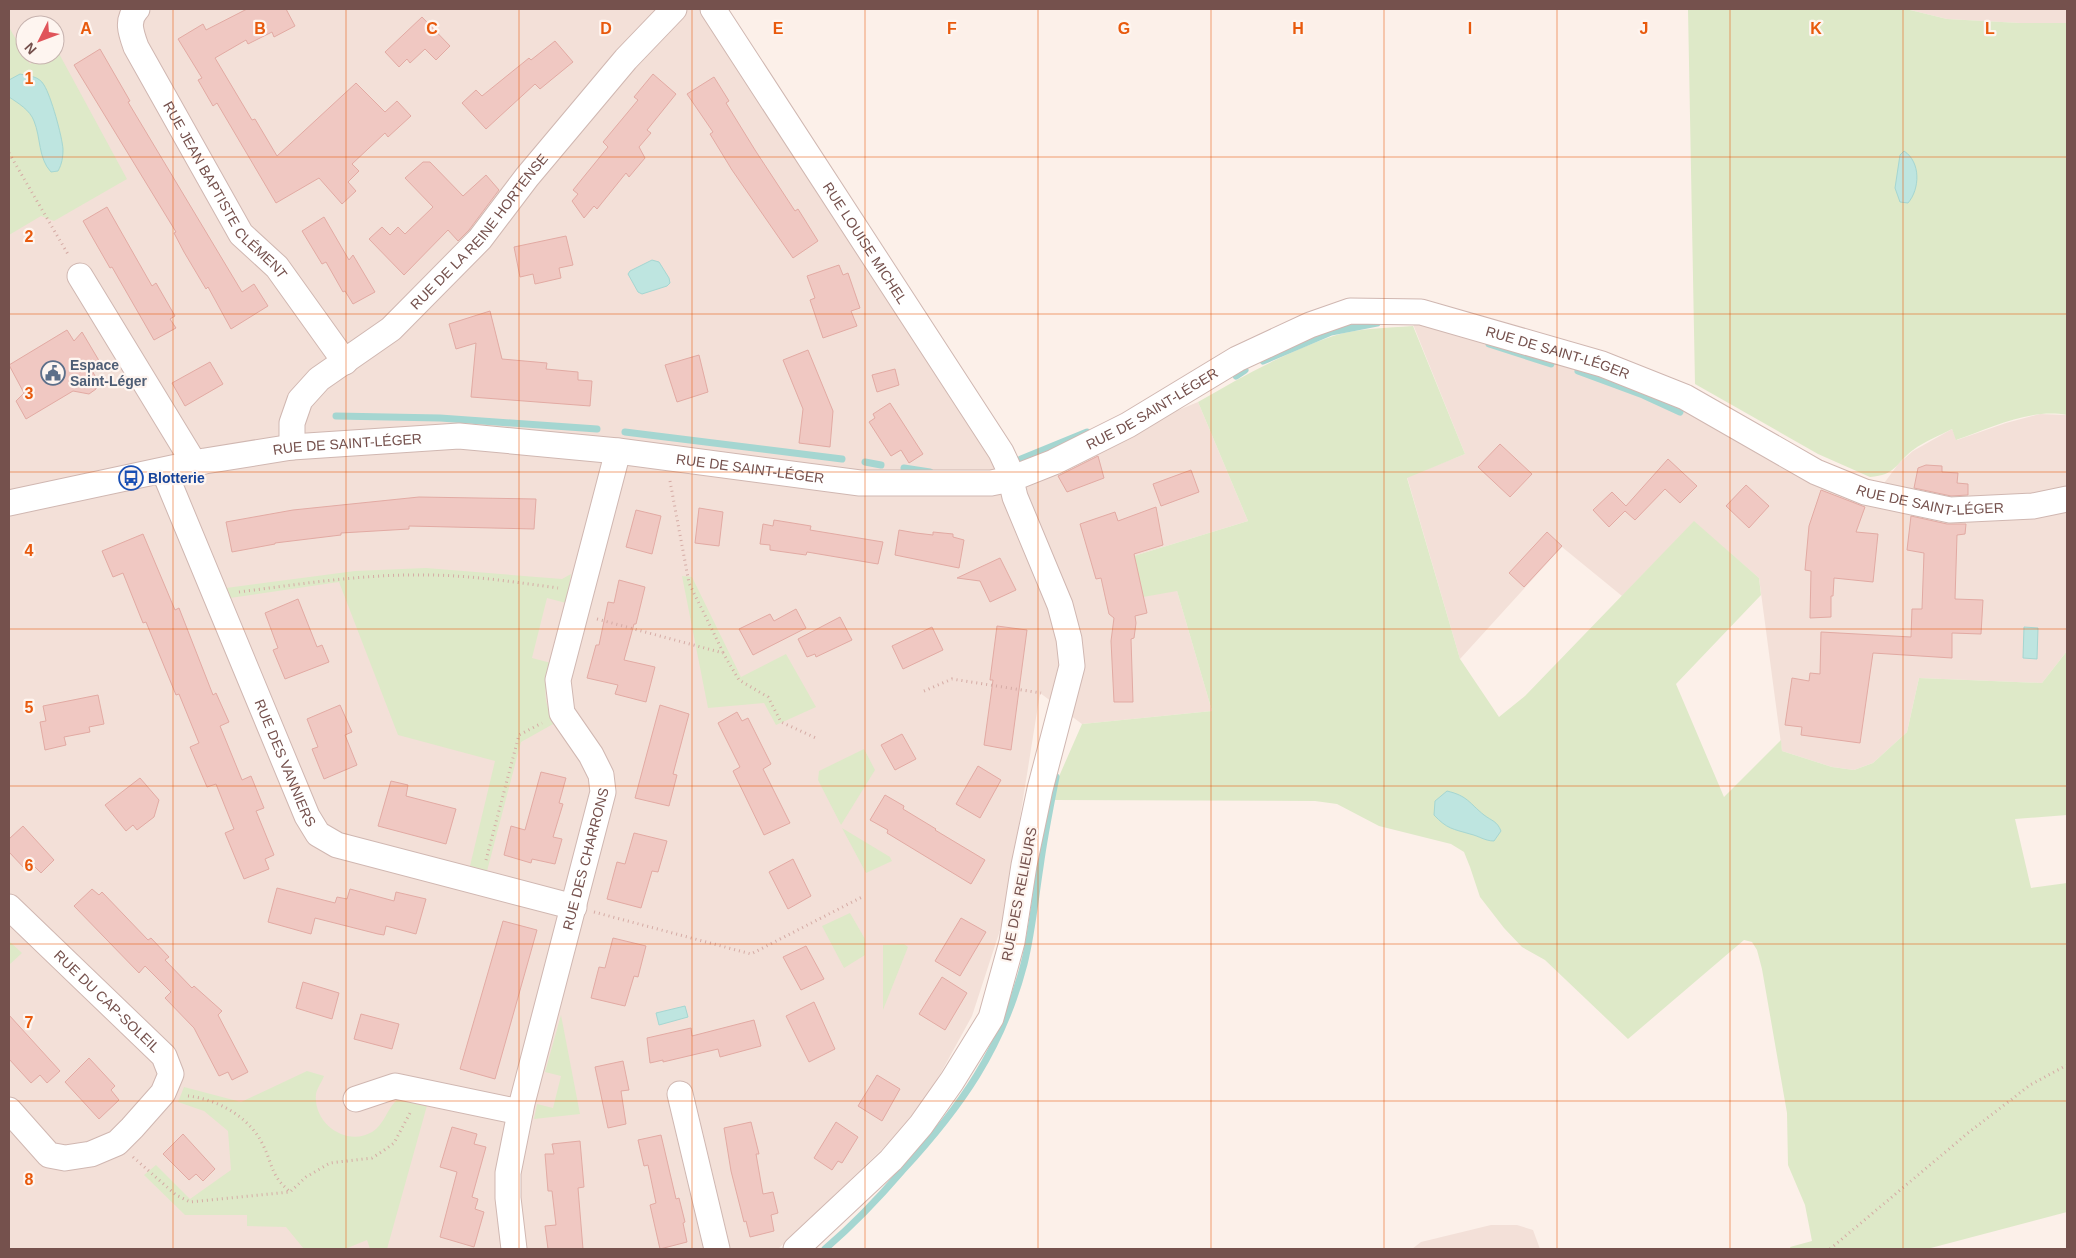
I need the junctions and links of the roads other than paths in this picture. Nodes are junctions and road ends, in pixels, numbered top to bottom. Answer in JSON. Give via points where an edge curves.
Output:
{"nodes":[{"id":1,"x":137,"y":9,"type":"edge"},
{"id":2,"x":674,"y":9,"type":"edge"},
{"id":3,"x":713,"y":9,"type":"edge"},
{"id":4,"x":80,"y":276,"type":"road end"},
{"id":5,"x":344,"y":362,"type":"junction"},
{"id":6,"x":292,"y":447,"type":"junction"},
{"id":7,"x":618,"y":451,"type":"junction"},
{"id":8,"x":194,"y":463,"type":"junction"},
{"id":9,"x":164,"y":471,"type":"junction"},
{"id":10,"x":1011,"y":479,"type":"junction"},
{"id":11,"x":2067,"y":499,"type":"edge"},
{"id":12,"x":9,"y":503,"type":"edge"},
{"id":13,"x":9,"y":907,"type":"edge"},
{"id":14,"x":574,"y":907,"type":"junction"},
{"id":15,"x":680,"y":1094,"type":"dead end"},
{"id":16,"x":356,"y":1099,"type":"dead end"},
{"id":17,"x":9,"y":1110,"type":"edge"},
{"id":18,"x":520,"y":1112,"type":"junction"},
{"id":19,"x":514,"y":1249,"type":"edge"},
{"id":20,"x":717,"y":1249,"type":"edge"},
{"id":21,"x":796,"y":1249,"type":"edge"}],
"edges":[{"from":1,"to":5,"type":"street","name":"RUE JEAN BAPTISTE CLÉMENT","via":[[130,29],[136,46],[241,234],[277,267]]},
{"from":2,"to":5,"type":"street","name":"RUE DE LA REINE HORTENSE","via":[[620,66],[480,239],[391,329]]},
{"from":3,"to":10,"type":"street","name":"RUE LOUISE MICHEL","via":[[1001,452]]},
{"from":4,"to":8,"type":"street"},
{"from":5,"to":6,"type":"street","name":"RUE DE LA REINE HORTENSE","via":[[319,380],[300,400],[292,423]]},
{"from":6,"to":7,"type":"street","name":"RUE DE SAINT-LÉGER","via":[[459,436]]},
{"from":6,"to":8,"type":"street","name":"RUE DE SAINT-LÉGER"},
{"from":7,"to":10,"type":"street","name":"RUE DE SAINT-LÉGER","via":[[860,483],[991,483]]},
{"from":7,"to":14,"type":"street","name":"RUE DES CHARRONS","via":[[558,680],[562,713],[591,755],[601,775],[603,792]]},
{"from":8,"to":9,"type":"street","name":"RUE DE SAINT-LÉGER"},
{"from":9,"to":12,"type":"street","name":"RUE DE SAINT-LÉGER"},
{"from":9,"to":14,"type":"street","name":"RUE DES VANNIERS","via":[[307,816],[318,834],[337,845]]},
{"from":10,"to":11,"type":"street","name":"RUE DE SAINT-LÉGER","via":[[1054,462],[1128,425],[1237,359],[1310,325],[1350,311],[1421,312],[1602,364],[1685,397],[1816,472],[1865,492],[1950,510],[2034,506]]},
{"from":10,"to":21,"type":"street","name":"RUE DES RELIEURS","via":[[1015,497],[1060,605],[1072,666],[1040,789],[1012,942],[991,1018],[915,1132],[864,1186]]},
{"from":13,"to":17,"type":"street","name":"RUE DU CAP-SOLEIL","via":[[164,1056],[171,1074],[163,1093],[117,1143],[91,1154],[65,1158],[49,1155]]},
{"from":14,"to":18,"type":"street","name":"RUE DES CHARRONS"},
{"from":15,"to":20,"type":"street"},
{"from":16,"to":18,"type":"street","via":[[395,1086]]},
{"from":18,"to":19,"type":"street","name":"RUE DES CHARRONS","via":[[508,1173]]}]}
